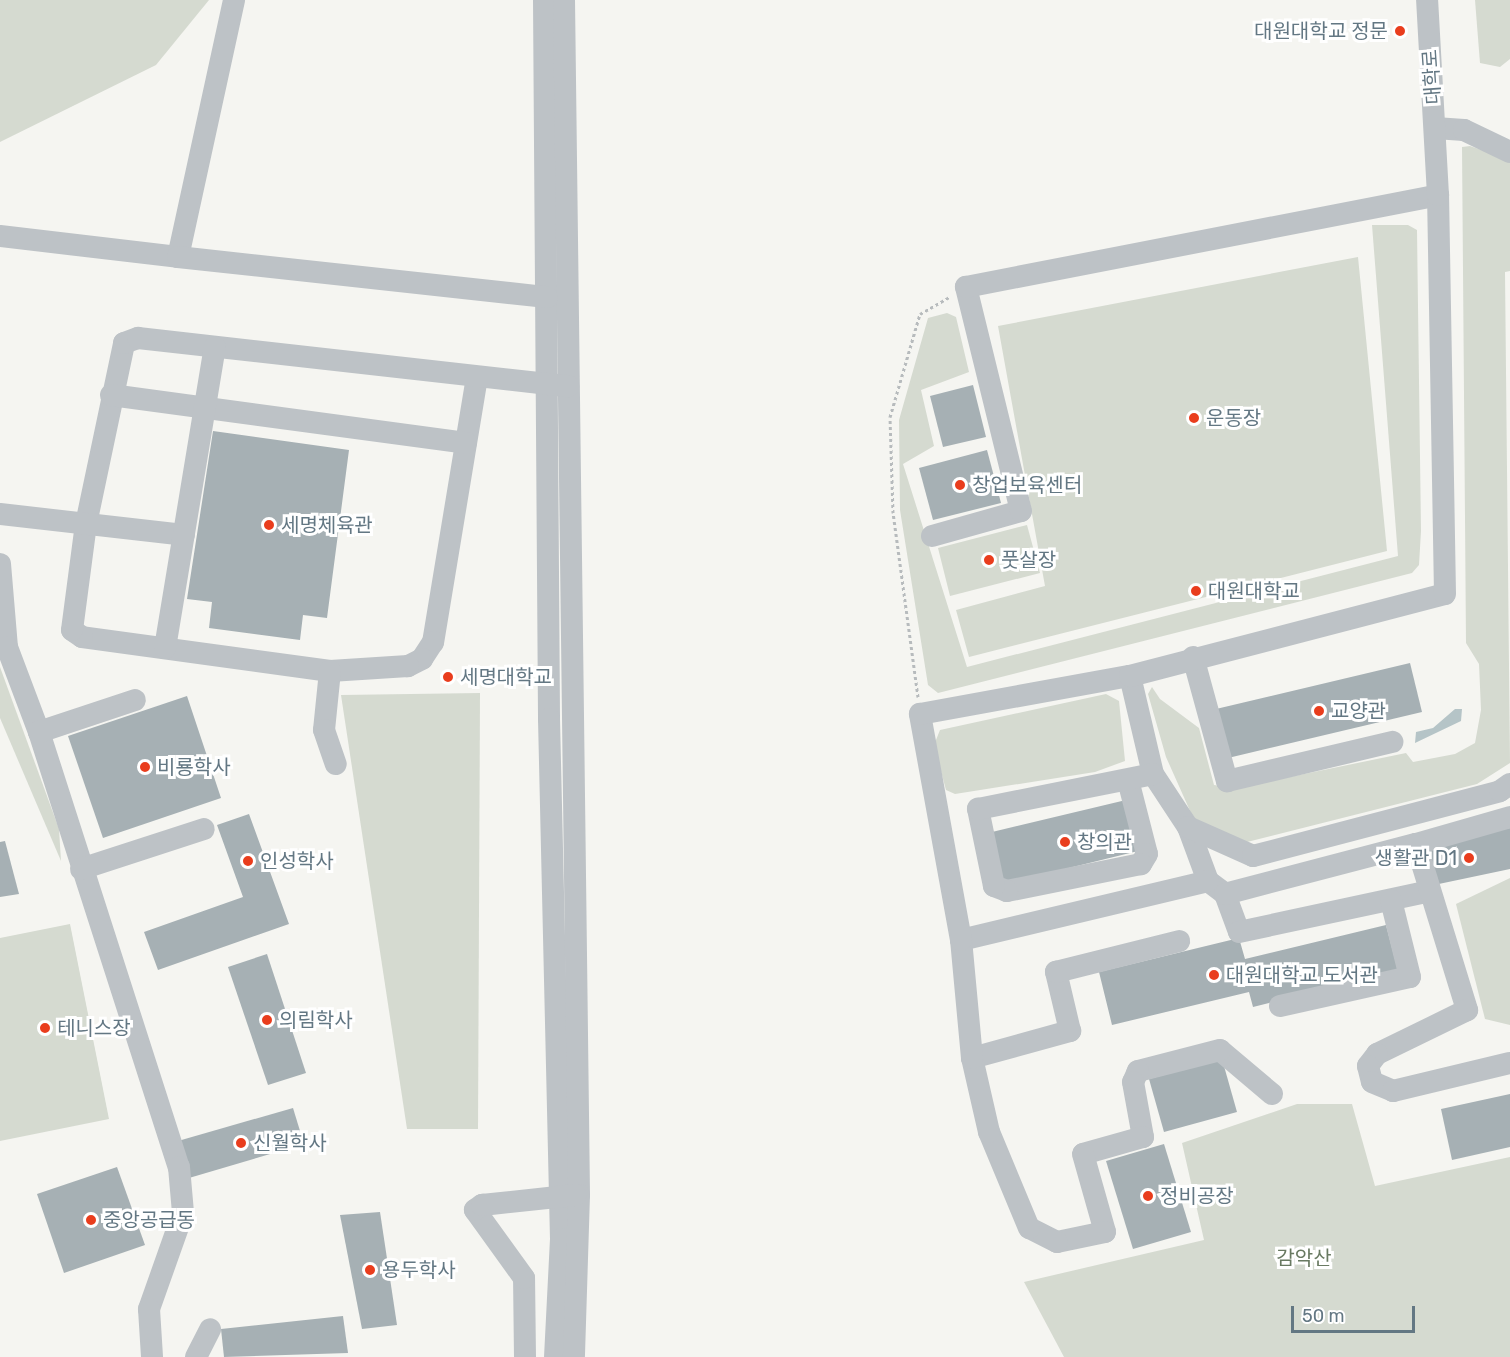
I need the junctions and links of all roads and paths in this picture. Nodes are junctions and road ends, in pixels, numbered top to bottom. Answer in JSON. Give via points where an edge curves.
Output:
{"nodes":[{"id":1,"x":234,"y":0,"type":"edge"},
{"id":2,"x":544,"y":0,"type":"edge"},
{"id":3,"x":564,"y":0,"type":"edge"},
{"id":4,"x":1427,"y":0,"type":"edge"},
{"id":5,"x":1435,"y":128,"type":"junction"},
{"id":6,"x":1510,"y":152,"type":"edge"},
{"id":7,"x":557,"y":160,"type":"junction"},
{"id":8,"x":1438,"y":195,"type":"junction"},
{"id":9,"x":0,"y":236,"type":"edge"},
{"id":10,"x":178,"y":257,"type":"junction"},
{"id":11,"x":966,"y":288,"type":"junction"},
{"id":12,"x":547,"y":297,"type":"junction"},
{"id":13,"x":215,"y":347,"type":"junction"},
{"id":14,"x":477,"y":377,"type":"junction"},
{"id":15,"x":558,"y":385,"type":"junction"},
{"id":16,"x":111,"y":394,"type":"junction"},
{"id":17,"x":205,"y":409,"type":"junction"},
{"id":18,"x":466,"y":443,"type":"junction"},
{"id":19,"x":0,"y":514,"type":"edge"},
{"id":20,"x":86,"y":524,"type":"junction"},
{"id":21,"x":184,"y":535,"type":"junction"},
{"id":22,"x":932,"y":536,"type":"dead end"},
{"id":23,"x":0,"y":564,"type":"edge"},
{"id":24,"x":165,"y":648,"type":"junction"},
{"id":25,"x":1193,"y":657,"type":"junction"},
{"id":26,"x":330,"y":671,"type":"junction"},
{"id":27,"x":1130,"y":676,"type":"junction"},
{"id":28,"x":135,"y":700,"type":"dead end"},
{"id":29,"x":920,"y":714,"type":"junction"},
{"id":30,"x":39,"y":732,"type":"junction"},
{"id":31,"x":1392,"y":742,"type":"dead end"},
{"id":32,"x":336,"y":764,"type":"dead end"},
{"id":33,"x":1154,"y":774,"type":"junction"},
{"id":34,"x":1128,"y":780,"type":"junction"},
{"id":35,"x":1510,"y":784,"type":"edge"},
{"id":36,"x":551,"y":797,"type":"junction"},
{"id":37,"x":574,"y":798,"type":"junction"},
{"id":38,"x":978,"y":809,"type":"junction"},
{"id":39,"x":940,"y":814,"type":"junction"},
{"id":40,"x":1510,"y":817,"type":"edge"},
{"id":41,"x":1188,"y":827,"type":"junction"},
{"id":42,"x":204,"y":829,"type":"dead end"},
{"id":43,"x":1416,"y":844,"type":"junction"},
{"id":44,"x":81,"y":869,"type":"junction"},
{"id":45,"x":1217,"y":888,"type":"junction"},
{"id":46,"x":1430,"y":891,"type":"junction"},
{"id":47,"x":1391,"y":900,"type":"junction"},
{"id":48,"x":961,"y":940,"type":"junction"},
{"id":49,"x":1179,"y":941,"type":"dead end"},
{"id":50,"x":1280,"y":1006,"type":"dead end"},
{"id":51,"x":972,"y":1058,"type":"junction"},
{"id":52,"x":1510,"y":1064,"type":"edge"},
{"id":53,"x":1272,"y":1094,"type":"dead end"},
{"id":54,"x":570,"y":1196,"type":"junction"},
{"id":55,"x":210,"y":1329,"type":"dead end"},
{"id":56,"x":561,"y":1356,"type":"edge"},
{"id":57,"x":152,"y":1357,"type":"edge"},
{"id":58,"x":196,"y":1357,"type":"edge"},
{"id":59,"x":525,"y":1357,"type":"edge"}],
"edges":[{"from":1,"to":10,"type":"street"},
{"from":2,"to":7,"type":"street"},
{"from":3,"to":7,"type":"street"},
{"from":4,"to":5,"type":"street","name":"대학로"},
{"from":5,"to":6,"type":"street","via":[[1464,130]]},
{"from":5,"to":8,"type":"street","name":"대학로"},
{"from":7,"to":12,"type":"street"},
{"from":7,"to":15,"type":"street"},
{"from":8,"to":11,"type":"street"},
{"from":8,"to":25,"type":"street","name":"대학로","via":[[1445,594]]},
{"from":9,"to":10,"type":"street"},
{"from":10,"to":12,"type":"street"},
{"from":11,"to":22,"type":"street","via":[[1021,511]]},
{"from":11,"to":29,"type":"path","via":[[920,314],[890,417],[893,513]]},
{"from":12,"to":15,"type":"street"},
{"from":13,"to":14,"type":"street"},
{"from":13,"to":16,"type":"street","via":[[138,338],[124,343]]},
{"from":13,"to":17,"type":"street"},
{"from":14,"to":15,"type":"street"},
{"from":14,"to":18,"type":"street"},
{"from":15,"to":36,"type":"street"},
{"from":15,"to":37,"type":"street"},
{"from":16,"to":17,"type":"street"},
{"from":16,"to":20,"type":"street"},
{"from":17,"to":18,"type":"street"},
{"from":17,"to":21,"type":"street"},
{"from":18,"to":26,"type":"street","via":[[433,642],[422,658],[408,666]]},
{"from":19,"to":20,"type":"street"},
{"from":20,"to":21,"type":"street"},
{"from":20,"to":24,"type":"street","via":[[72,630],[82,636]]},
{"from":21,"to":24,"type":"street"},
{"from":23,"to":30,"type":"street","via":[[3,634]]},
{"from":24,"to":26,"type":"street"},
{"from":25,"to":27,"type":"street"},
{"from":25,"to":31,"type":"street","via":[[1227,781]]},
{"from":26,"to":32,"type":"street","via":[[324,730]]},
{"from":27,"to":29,"type":"street"},
{"from":27,"to":33,"type":"street"},
{"from":28,"to":30,"type":"street"},
{"from":29,"to":39,"type":"street"},
{"from":30,"to":44,"type":"street"},
{"from":33,"to":34,"type":"street"},
{"from":33,"to":41,"type":"street"},
{"from":34,"to":38,"type":"street"},
{"from":34,"to":38,"type":"street","via":[[1147,854],[1141,864],[1007,891],[994,886]]},
{"from":35,"to":41,"type":"street","via":[[1500,791],[1253,856]]},
{"from":36,"to":37,"type":"street"},
{"from":36,"to":54,"type":"street"},
{"from":37,"to":54,"type":"street"},
{"from":38,"to":39,"type":"street"},
{"from":39,"to":48,"type":"street"},
{"from":40,"to":43,"type":"street"},
{"from":41,"to":45,"type":"street"},
{"from":42,"to":44,"type":"street"},
{"from":43,"to":45,"type":"street"},
{"from":43,"to":46,"type":"street"},
{"from":44,"to":57,"type":"street","via":[[179,1167],[184,1195],[183,1213],[148,1309]]},
{"from":45,"to":47,"type":"street","via":[[1239,932]]},
{"from":45,"to":48,"type":"street"},
{"from":46,"to":47,"type":"street"},
{"from":46,"to":52,"type":"street","via":[[1467,1010],[1377,1054],[1368,1066],[1372,1082],[1393,1091]]},
{"from":47,"to":50,"type":"street","via":[[1410,977]]},
{"from":48,"to":51,"type":"street"},
{"from":49,"to":51,"type":"street","via":[[1056,972],[1070,1031]]},
{"from":51,"to":53,"type":"street","via":[[989,1132],[1029,1228],[1057,1242],[1105,1232],[1083,1155],[1143,1137],[1133,1082],[1138,1071],[1220,1050]]},
{"from":54,"to":56,"type":"street"},
{"from":54,"to":59,"type":"street","via":[[482,1205],[475,1210],[524,1278],[528,1294]]},
{"from":55,"to":58,"type":"street"}]}
